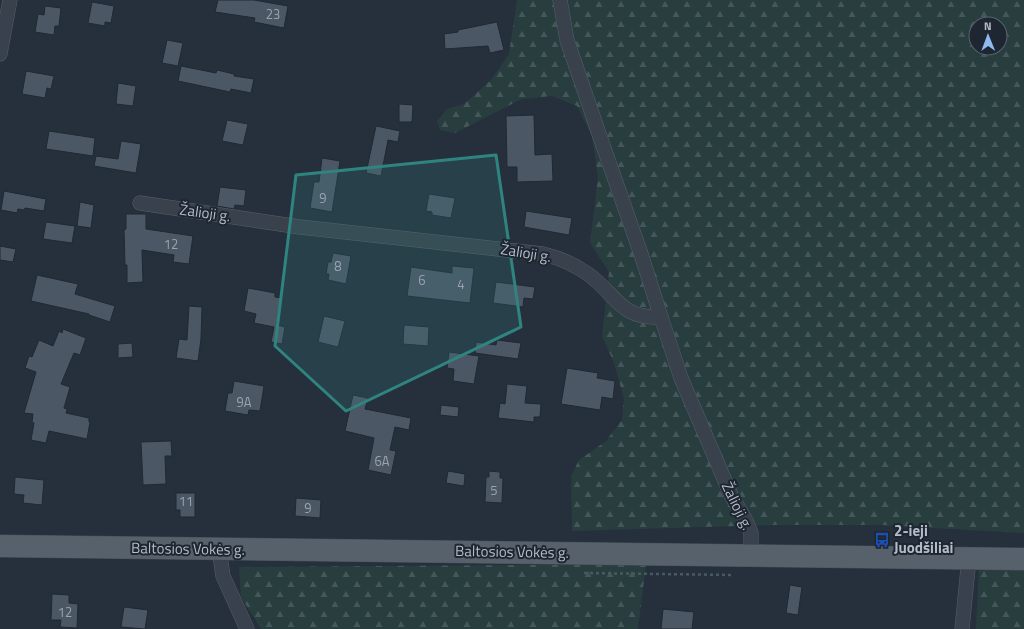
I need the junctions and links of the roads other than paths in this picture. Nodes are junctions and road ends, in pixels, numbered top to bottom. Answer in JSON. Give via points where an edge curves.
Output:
{"nodes":[{"id":1,"x":10,"y":0,"type":"edge"},
{"id":2,"x":560,"y":0,"type":"edge"},
{"id":3,"x":0,"y":54,"type":"edge"},
{"id":4,"x":140,"y":203,"type":"dead end"},
{"id":5,"x":661,"y":317,"type":"junction"},
{"id":6,"x":0,"y":546,"type":"edge"},
{"id":7,"x":219,"y":549,"type":"junction"},
{"id":8,"x":751,"y":556,"type":"junction"},
{"id":9,"x":969,"y":558,"type":"junction"},
{"id":10,"x":1024,"y":559,"type":"edge"},
{"id":11,"x":247,"y":629,"type":"edge"},
{"id":12,"x":962,"y":629,"type":"edge"}],
"edges":[{"from":1,"to":3,"type":"street"},
{"from":2,"to":5,"type":"street","via":[[567,40]]},
{"from":4,"to":5,"type":"street","name":"Žalioji g.","via":[[300,227],[544,254],[565,260],[589,274],[621,307],[649,318]]},
{"from":5,"to":8,"type":"street","name":"Žalioji g.","via":[[681,378],[730,495],[751,533]]},
{"from":6,"to":7,"type":"main road","name":"Baltosios Vokės g."},
{"from":7,"to":8,"type":"main road","name":"Baltosios Vokės g."},
{"from":7,"to":11,"type":"street","via":[[223,576]]},
{"from":8,"to":9,"type":"main road","name":"Baltosios Vokės g."},
{"from":9,"to":10,"type":"main road","name":"Baltosios Vokės g."},
{"from":9,"to":12,"type":"street"}]}
